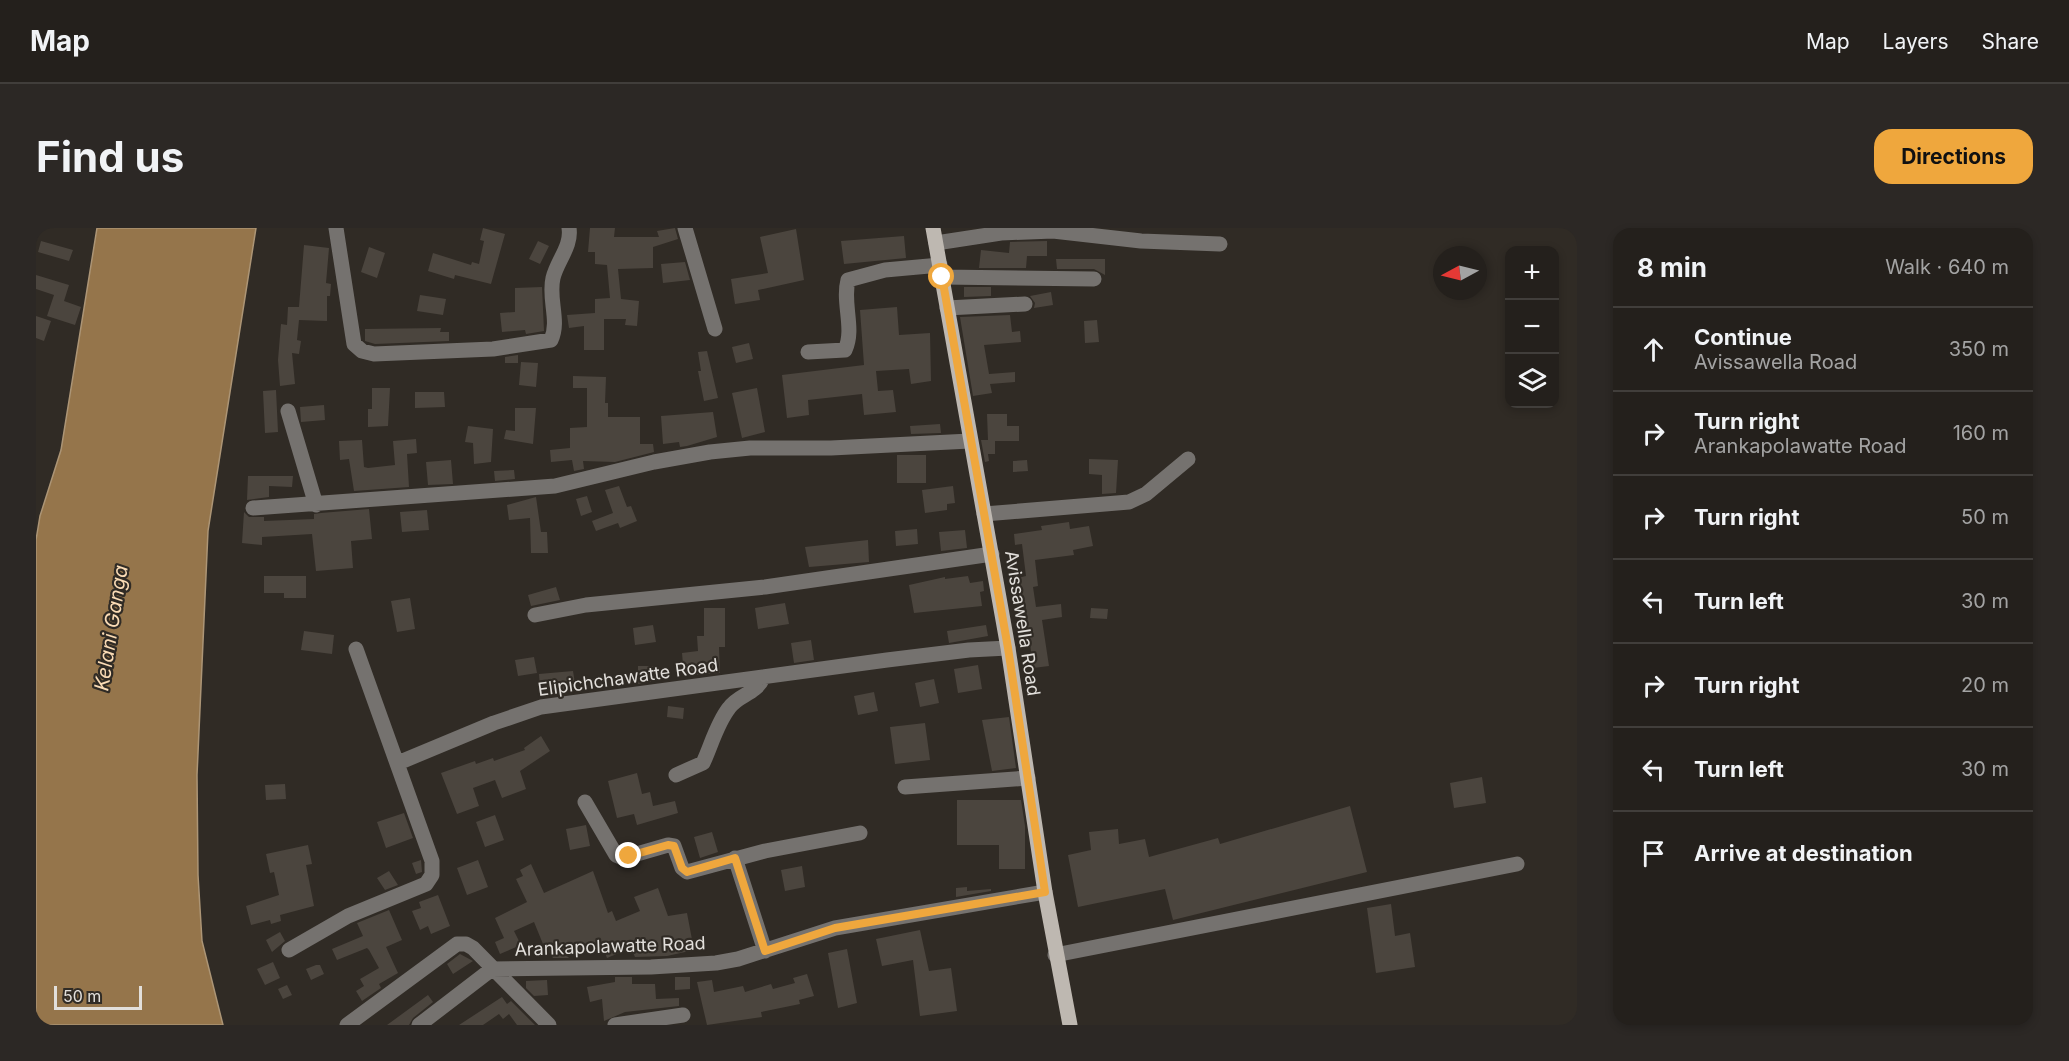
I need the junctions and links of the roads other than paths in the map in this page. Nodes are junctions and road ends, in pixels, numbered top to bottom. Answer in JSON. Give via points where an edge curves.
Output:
{"nodes":[{"id":1,"x":336,"y":228,"type":"edge"},
{"id":2,"x":569,"y":228,"type":"edge"},
{"id":3,"x":685,"y":228,"type":"edge"},
{"id":4,"x":935,"y":236,"type":"edge"},
{"id":5,"x":1220,"y":244,"type":"dead end"},
{"id":6,"x":941,"y":271,"type":"junction"},
{"id":7,"x":1094,"y":279,"type":"dead end"},
{"id":8,"x":1025,"y":303,"type":"dead end"},
{"id":9,"x":947,"y":308,"type":"junction"},
{"id":10,"x":715,"y":329,"type":"dead end"},
{"id":11,"x":808,"y":352,"type":"dead end"},
{"id":12,"x":288,"y":411,"type":"dead end"},
{"id":13,"x":970,"y":441,"type":"junction"},
{"id":14,"x":1188,"y":459,"type":"dead end"},
{"id":15,"x":316,"y":504,"type":"junction"},
{"id":16,"x":253,"y":508,"type":"dead end"},
{"id":17,"x":984,"y":514,"type":"junction"},
{"id":18,"x":992,"y":554,"type":"junction"},
{"id":19,"x":535,"y":615,"type":"dead end"},
{"id":20,"x":1008,"y":648,"type":"junction"},
{"id":21,"x":356,"y":649,"type":"dead end"},
{"id":22,"x":763,"y":678,"type":"junction"},
{"id":23,"x":398,"y":764,"type":"junction"},
{"id":24,"x":676,"y":775,"type":"dead end"},
{"id":25,"x":1028,"y":778,"type":"junction"},
{"id":26,"x":905,"y":787,"type":"dead end"},
{"id":27,"x":585,"y":802,"type":"dead end"},
{"id":28,"x":860,"y":833,"type":"dead end"},
{"id":29,"x":735,"y":858,"type":"junction"},
{"id":30,"x":1517,"y":864,"type":"dead end"},
{"id":31,"x":1045,"y":892,"type":"junction"},
{"id":32,"x":289,"y":950,"type":"dead end"},
{"id":33,"x":765,"y":951,"type":"junction"},
{"id":34,"x":1056,"y":955,"type":"junction"},
{"id":35,"x":492,"y":969,"type":"junction"},
{"id":36,"x":683,"y":1016,"type":"dead end"},
{"id":37,"x":347,"y":1025,"type":"edge"},
{"id":38,"x":419,"y":1025,"type":"edge"},
{"id":39,"x":549,"y":1025,"type":"edge"},
{"id":40,"x":615,"y":1025,"type":"edge"},
{"id":41,"x":1070,"y":1025,"type":"edge"}],
"edges":[{"from":1,"to":2,"type":"street","via":[[354,344],[374,354],[492,349],[551,340],[555,332],[553,276],[568,243]]},
{"from":3,"to":10,"type":"street"},
{"from":4,"to":5,"type":"street","via":[[1053,231],[1141,241]]},
{"from":4,"to":6,"type":"main road","name":"Avissawella Road"},
{"from":6,"to":7,"type":"street"},
{"from":6,"to":9,"type":"main road","name":"Avissawella Road"},
{"from":6,"to":11,"type":"street","via":[[885,270],[848,280],[844,293],[850,339],[845,350]]},
{"from":8,"to":9,"type":"street"},
{"from":9,"to":13,"type":"main road","name":"Avissawella Road"},
{"from":12,"to":15,"type":"street"},
{"from":13,"to":15,"type":"street","via":[[710,452],[555,486]]},
{"from":13,"to":17,"type":"main road","name":"Avissawella Road"},
{"from":14,"to":17,"type":"street","via":[[1146,494],[1130,502]]},
{"from":15,"to":16,"type":"street"},
{"from":17,"to":18,"type":"main road","name":"Avissawella Road"},
{"from":18,"to":19,"type":"street","via":[[765,587],[586,605]]},
{"from":18,"to":20,"type":"main road","name":"Avissawella Road"},
{"from":20,"to":22,"type":"street","name":"Elipichchawatte Road","via":[[945,652]]},
{"from":20,"to":25,"type":"main road","name":"Avissawella Road"},
{"from":21,"to":23,"type":"street"},
{"from":22,"to":23,"type":"street","name":"Elipichchawatte Road","via":[[541,707]]},
{"from":22,"to":24,"type":"street","via":[[753,692],[727,710],[703,763]]},
{"from":23,"to":32,"type":"street","via":[[432,861],[432,875],[426,884],[348,916]]},
{"from":25,"to":26,"type":"street"},
{"from":25,"to":31,"type":"main road","name":"Avissawella Road"},
{"from":27,"to":29,"type":"street","via":[[616,855],[623,858],[674,846],[687,872]]},
{"from":28,"to":29,"type":"street"},
{"from":29,"to":33,"type":"street"},
{"from":30,"to":34,"type":"street"},
{"from":31,"to":33,"type":"street","name":"Arankapolawatte Road","via":[[835,928]]},
{"from":31,"to":34,"type":"main road","name":"Avissawella Road"},
{"from":33,"to":35,"type":"street","name":"Arankapolawatte Road","via":[[738,959],[681,966]]},
{"from":34,"to":41,"type":"main road","name":"Avissawella Road"},
{"from":35,"to":37,"type":"street","via":[[473,948],[458,944]]},
{"from":35,"to":38,"type":"street"},
{"from":35,"to":39,"type":"street"},
{"from":36,"to":40,"type":"street"}]}
